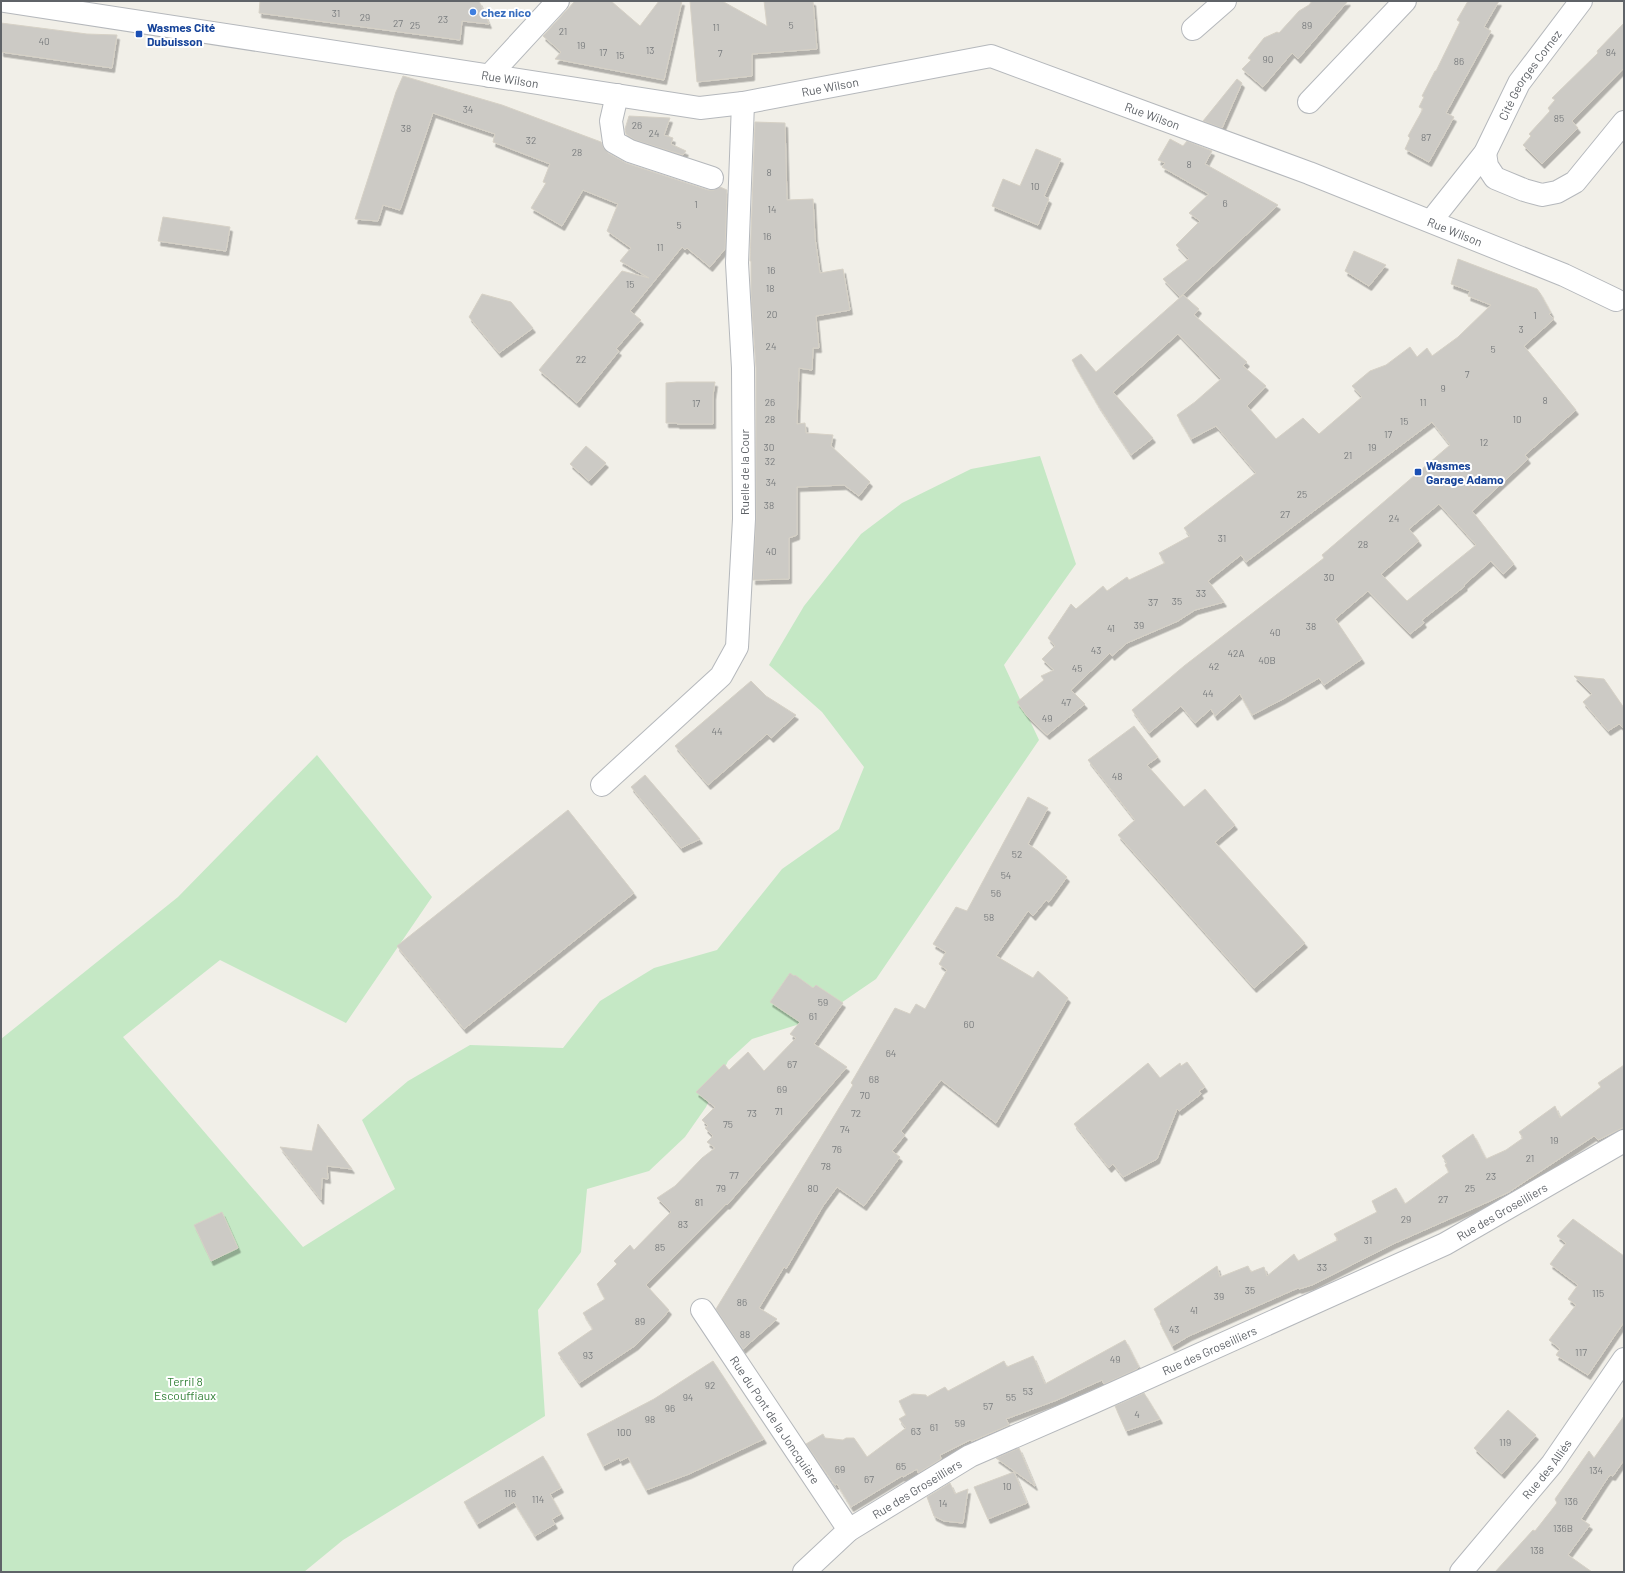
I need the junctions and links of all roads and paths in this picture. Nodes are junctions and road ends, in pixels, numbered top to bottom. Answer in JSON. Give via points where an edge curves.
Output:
{"nodes":[{"id":1,"x":4,"y":1,"type":"edge"},
{"id":2,"x":558,"y":1,"type":"edge"},
{"id":3,"x":1225,"y":1,"type":"edge"},
{"id":4,"x":1406,"y":1,"type":"edge"},
{"id":5,"x":1581,"y":1,"type":"edge"},
{"id":6,"x":1192,"y":29,"type":"dead end"},
{"id":7,"x":489,"y":76,"type":"junction"},
{"id":8,"x":617,"y":95,"type":"junction"},
{"id":9,"x":1309,"y":102,"type":"dead end"},
{"id":10,"x":743,"y":103,"type":"junction"},
{"id":11,"x":1624,"y":122,"type":"edge"},
{"id":12,"x":1485,"y":153,"type":"junction"},
{"id":13,"x":712,"y":178,"type":"dead end"},
{"id":14,"x":1431,"y":221,"type":"junction"},
{"id":15,"x":1616,"y":300,"type":"dead end"},
{"id":16,"x":602,"y":785,"type":"dead end"},
{"id":17,"x":1624,"y":1142,"type":"edge"},
{"id":18,"x":702,"y":1310,"type":"dead end"},
{"id":19,"x":1624,"y":1359,"type":"edge"},
{"id":20,"x":849,"y":1530,"type":"junction"},
{"id":21,"x":804,"y":1572,"type":"edge"},
{"id":22,"x":1462,"y":1572,"type":"edge"}],
"edges":[{"from":1,"to":7,"type":"street","name":"Rue Wilson"},
{"from":2,"to":7,"type":"street"},
{"from":3,"to":6,"type":"street"},
{"from":4,"to":9,"type":"street"},
{"from":5,"to":12,"type":"street","name":"Cité Georges Cornez","via":[[1519,83]]},
{"from":7,"to":8,"type":"street","name":"Rue Wilson"},
{"from":8,"to":10,"type":"street","name":"Rue Wilson","via":[[700,108]]},
{"from":8,"to":13,"type":"street","via":[[611,121],[614,142],[630,151]]},
{"from":10,"to":14,"type":"street","name":"Rue Wilson","via":[[991,56],[1309,173]]},
{"from":10,"to":16,"type":"street","name":"Ruelle de la Cour","via":[[737,262],[743,368],[744,519],[737,648],[721,676]]},
{"from":11,"to":12,"type":"street","via":[[1575,182],[1557,192],[1542,195],[1495,178],[1486,166]]},
{"from":12,"to":14,"type":"street","name":"Cité Georges Cornez"},
{"from":14,"to":15,"type":"street","name":"Rue Wilson","via":[[1564,275]]},
{"from":17,"to":20,"type":"street","name":"Rue des Groseilliers","via":[[1445,1244],[970,1456]]},
{"from":18,"to":20,"type":"street","name":"Rue du Pont de la Joncquière"},
{"from":19,"to":22,"type":"street","name":"Rue des Alliés","via":[[1555,1460]]},
{"from":20,"to":21,"type":"street","name":"Rue des Groseilliers"}]}
